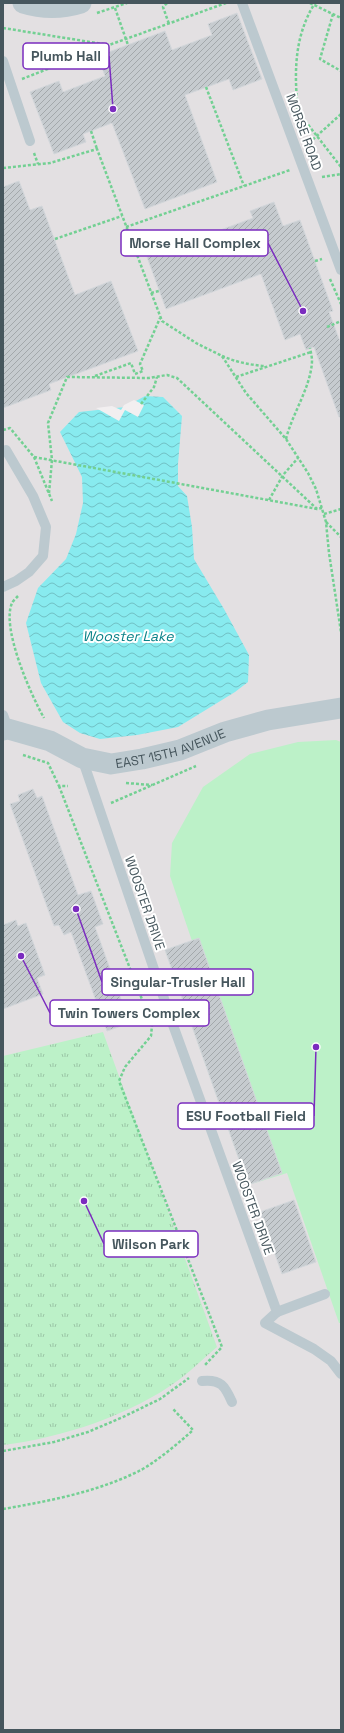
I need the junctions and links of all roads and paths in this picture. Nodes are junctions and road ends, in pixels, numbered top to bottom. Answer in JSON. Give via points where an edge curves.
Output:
{"nodes":[{"id":1,"x":23,"y":3,"type":"edge"},
{"id":2,"x":81,"y":3,"type":"edge"},
{"id":3,"x":161,"y":3,"type":"edge"},
{"id":4,"x":167,"y":3,"type":"edge"},
{"id":5,"x":226,"y":3,"type":"edge"},
{"id":6,"x":242,"y":3,"type":"edge"},
{"id":7,"x":310,"y":3,"type":"edge"},
{"id":8,"x":314,"y":4,"type":"edge"},
{"id":9,"x":163,"y":7,"type":"junction"},
{"id":10,"x":115,"y":8,"type":"dead end"},
{"id":11,"x":333,"y":14,"type":"junction"},
{"id":12,"x":341,"y":18,"type":"edge"},
{"id":13,"x":169,"y":24,"type":"junction"},
{"id":14,"x":3,"y":28,"type":"edge"},
{"id":15,"x":126,"y":39,"type":"junction"},
{"id":16,"x":109,"y":45,"type":"junction"},
{"id":17,"x":128,"y":45,"type":"dead end"},
{"id":18,"x":3,"y":61,"type":"edge"},
{"id":19,"x":341,"y":71,"type":"edge"},
{"id":20,"x":11,"y":84,"type":"junction"},
{"id":21,"x":206,"y":87,"type":"dead end"},
{"id":22,"x":293,"y":107,"type":"dead end"},
{"id":23,"x":298,"y":112,"type":"junction"},
{"id":24,"x":341,"y":114,"type":"edge"},
{"id":25,"x":91,"y":131,"type":"dead end"},
{"id":26,"x":317,"y":136,"type":"junction"},
{"id":27,"x":30,"y":141,"type":"dead end"},
{"id":28,"x":305,"y":148,"type":"dead end"},
{"id":29,"x":97,"y":149,"type":"junction"},
{"id":30,"x":302,"y":166,"type":"junction"},
{"id":31,"x":341,"y":167,"type":"edge"},
{"id":32,"x":3,"y":168,"type":"edge"},
{"id":33,"x":341,"y":174,"type":"edge"},
{"id":34,"x":316,"y":179,"type":"dead end"},
{"id":35,"x":244,"y":186,"type":"junction"},
{"id":36,"x":122,"y":216,"type":"junction"},
{"id":37,"x":126,"y":227,"type":"junction"},
{"id":38,"x":55,"y":239,"type":"dead end"},
{"id":39,"x":322,"y":259,"type":"dead end"},
{"id":40,"x":315,"y":261,"type":"dead end"},
{"id":41,"x":341,"y":270,"type":"edge"},
{"id":42,"x":159,"y":291,"type":"dead end"},
{"id":43,"x":151,"y":293,"type":"junction"},
{"id":44,"x":161,"y":318,"type":"junction"},
{"id":45,"x":341,"y":321,"type":"edge"},
{"id":46,"x":327,"y":327,"type":"dead end"},
{"id":47,"x":222,"y":356,"type":"junction"},
{"id":48,"x":268,"y":366,"type":"junction"},
{"id":49,"x":157,"y":376,"type":"junction"},
{"id":50,"x":92,"y":377,"type":"junction"},
{"id":51,"x":236,"y":377,"type":"junction"},
{"id":52,"x":141,"y":404,"type":"dead end"},
{"id":53,"x":3,"y":430,"type":"edge"},
{"id":54,"x":286,"y":440,"type":"junction"},
{"id":55,"x":6,"y":450,"type":"dead end"},
{"id":56,"x":34,"y":457,"type":"junction"},
{"id":57,"x":298,"y":458,"type":"junction"},
{"id":58,"x":52,"y":460,"type":"junction"},
{"id":59,"x":283,"y":475,"type":"junction"},
{"id":60,"x":50,"y":493,"type":"junction"},
{"id":61,"x":269,"y":500,"type":"junction"},
{"id":62,"x":54,"y":507,"type":"dead end"},
{"id":63,"x":322,"y":508,"type":"junction"},
{"id":64,"x":317,"y":509,"type":"junction"},
{"id":65,"x":341,"y":509,"type":"edge"},
{"id":66,"x":324,"y":514,"type":"junction"},
{"id":67,"x":326,"y":522,"type":"junction"},
{"id":68,"x":341,"y":537,"type":"edge"},
{"id":69,"x":3,"y":587,"type":"edge"},
{"id":70,"x":22,"y":592,"type":"dead end"},
{"id":71,"x":341,"y":632,"type":"edge"},
{"id":72,"x":341,"y":708,"type":"edge"},
{"id":73,"x":47,"y":724,"type":"dead end"},
{"id":74,"x":5,"y":725,"type":"edge"},
{"id":75,"x":19,"y":754,"type":"dead end"},
{"id":76,"x":82,"y":758,"type":"junction"},
{"id":77,"x":201,"y":764,"type":"dead end"},
{"id":78,"x":125,"y":782,"type":"dead end"},
{"id":79,"x":152,"y":785,"type":"junction"},
{"id":80,"x":59,"y":786,"type":"junction"},
{"id":81,"x":68,"y":786,"type":"dead end"},
{"id":82,"x":107,"y":804,"type":"dead end"},
{"id":83,"x":325,"y":1294,"type":"dead end"},
{"id":84,"x":277,"y":1312,"type":"junction"},
{"id":85,"x":201,"y":1369,"type":"dead end"},
{"id":86,"x":341,"y":1374,"type":"edge"},
{"id":87,"x":189,"y":1377,"type":"dead end"},
{"id":88,"x":202,"y":1381,"type":"dead end"},
{"id":89,"x":232,"y":1402,"type":"dead end"},
{"id":90,"x":173,"y":1409,"type":"dead end"},
{"id":91,"x":3,"y":1451,"type":"edge"},
{"id":92,"x":3,"y":1509,"type":"edge"}],
"edges":[{"from":1,"to":2,"type":"street","via":[[52,8]]},
{"from":3,"to":9,"type":"path"},
{"from":4,"to":9,"type":"path"},
{"from":5,"to":13,"type":"path"},
{"from":6,"to":30,"type":"lane","name":"MORSE ROAD"},
{"from":7,"to":8,"type":"path"},
{"from":8,"to":11,"type":"path"},
{"from":8,"to":23,"type":"path","via":[[303,26],[297,52]]},
{"from":9,"to":13,"type":"path"},
{"from":10,"to":15,"type":"path"},
{"from":11,"to":12,"type":"path"},
{"from":11,"to":19,"type":"path","via":[[320,59]]},
{"from":13,"to":15,"type":"path"},
{"from":14,"to":16,"type":"path"},
{"from":15,"to":16,"type":"path"},
{"from":15,"to":17,"type":"path"},
{"from":16,"to":20,"type":"path"},
{"from":18,"to":20,"type":"lane"},
{"from":20,"to":27,"type":"lane"},
{"from":21,"to":35,"type":"path"},
{"from":22,"to":23,"type":"path"},
{"from":23,"to":26,"type":"path"},
{"from":24,"to":26,"type":"path"},
{"from":25,"to":29,"type":"path"},
{"from":26,"to":28,"type":"path"},
{"from":26,"to":31,"type":"path"},
{"from":29,"to":32,"type":"path","via":[[50,163]]},
{"from":29,"to":36,"type":"path"},
{"from":30,"to":35,"type":"path"},
{"from":30,"to":41,"type":"lane","name":"MORSE ROAD"},
{"from":33,"to":34,"type":"path"},
{"from":35,"to":37,"type":"path"},
{"from":36,"to":37,"type":"path"},
{"from":36,"to":38,"type":"path"},
{"from":37,"to":43,"type":"path"},
{"from":39,"to":40,"type":"path"},
{"from":42,"to":43,"type":"path"},
{"from":43,"to":44,"type":"path"},
{"from":44,"to":47,"type":"path","via":[[196,343]]},
{"from":44,"to":50,"type":"path","via":[[140,364],[143,371],[135,374],[131,363]]},
{"from":45,"to":46,"type":"path"},
{"from":47,"to":48,"type":"path","via":[[252,365]]},
{"from":47,"to":51,"type":"path"},
{"from":48,"to":51,"type":"path"},
{"from":48,"to":54,"type":"path","via":[[310,350],[312,361],[307,385],[290,422]]},
{"from":49,"to":50,"type":"path"},
{"from":49,"to":52,"type":"path","via":[[150,395]]},
{"from":49,"to":59,"type":"path","via":[[177,378]]},
{"from":50,"to":58,"type":"path","via":[[68,377],[48,423]]},
{"from":51,"to":54,"type":"path","via":[[246,393]]},
{"from":53,"to":56,"type":"path","via":[[10,428]]},
{"from":54,"to":57,"type":"path"},
{"from":55,"to":69,"type":"lane","via":[[34,496],[46,527],[42,556],[30,572]]},
{"from":56,"to":58,"type":"path"},
{"from":56,"to":60,"type":"path"},
{"from":57,"to":59,"type":"path"},
{"from":57,"to":63,"type":"path","via":[[308,473]]},
{"from":58,"to":60,"type":"path"},
{"from":58,"to":61,"type":"path"},
{"from":59,"to":61,"type":"path"},
{"from":59,"to":64,"type":"path"},
{"from":60,"to":62,"type":"path"},
{"from":61,"to":64,"type":"path"},
{"from":63,"to":64,"type":"path"},
{"from":63,"to":66,"type":"path"},
{"from":65,"to":66,"type":"path"},
{"from":66,"to":67,"type":"path"},
{"from":67,"to":68,"type":"path"},
{"from":67,"to":71,"type":"path"},
{"from":70,"to":73,"type":"path","via":[[12,602],[12,634],[22,673],[33,700]]},
{"from":72,"to":76,"type":"street","name":"EAST 15TH AVENUE","via":[[268,720],[225,732],[180,750],[142,759],[111,764]]},
{"from":74,"to":76,"type":"street","name":"EAST 15TH AVENUE","via":[[50,741]]},
{"from":75,"to":80,"type":"path","via":[[48,763]]},
{"from":76,"to":84,"type":"lane","name":"WOOSTER DRIVE","via":[[173,1025]]},
{"from":77,"to":79,"type":"path"},
{"from":78,"to":79,"type":"path"},
{"from":79,"to":82,"type":"path"},
{"from":80,"to":81,"type":"path"},
{"from":80,"to":85,"type":"path","via":[[152,1025],[151,1036],[125,1067],[119,1080],[222,1347]]},
{"from":83,"to":84,"type":"lane"},
{"from":84,"to":86,"type":"lane","via":[[265,1323],[314,1349],[331,1361]]},
{"from":87,"to":91,"type":"path","via":[[160,1399],[88,1432],[54,1442]]},
{"from":88,"to":89,"type":"lane","via":[[212,1380],[225,1387]]},
{"from":90,"to":92,"type":"path","via":[[193,1430],[140,1470],[105,1485],[55,1500]]}]}
